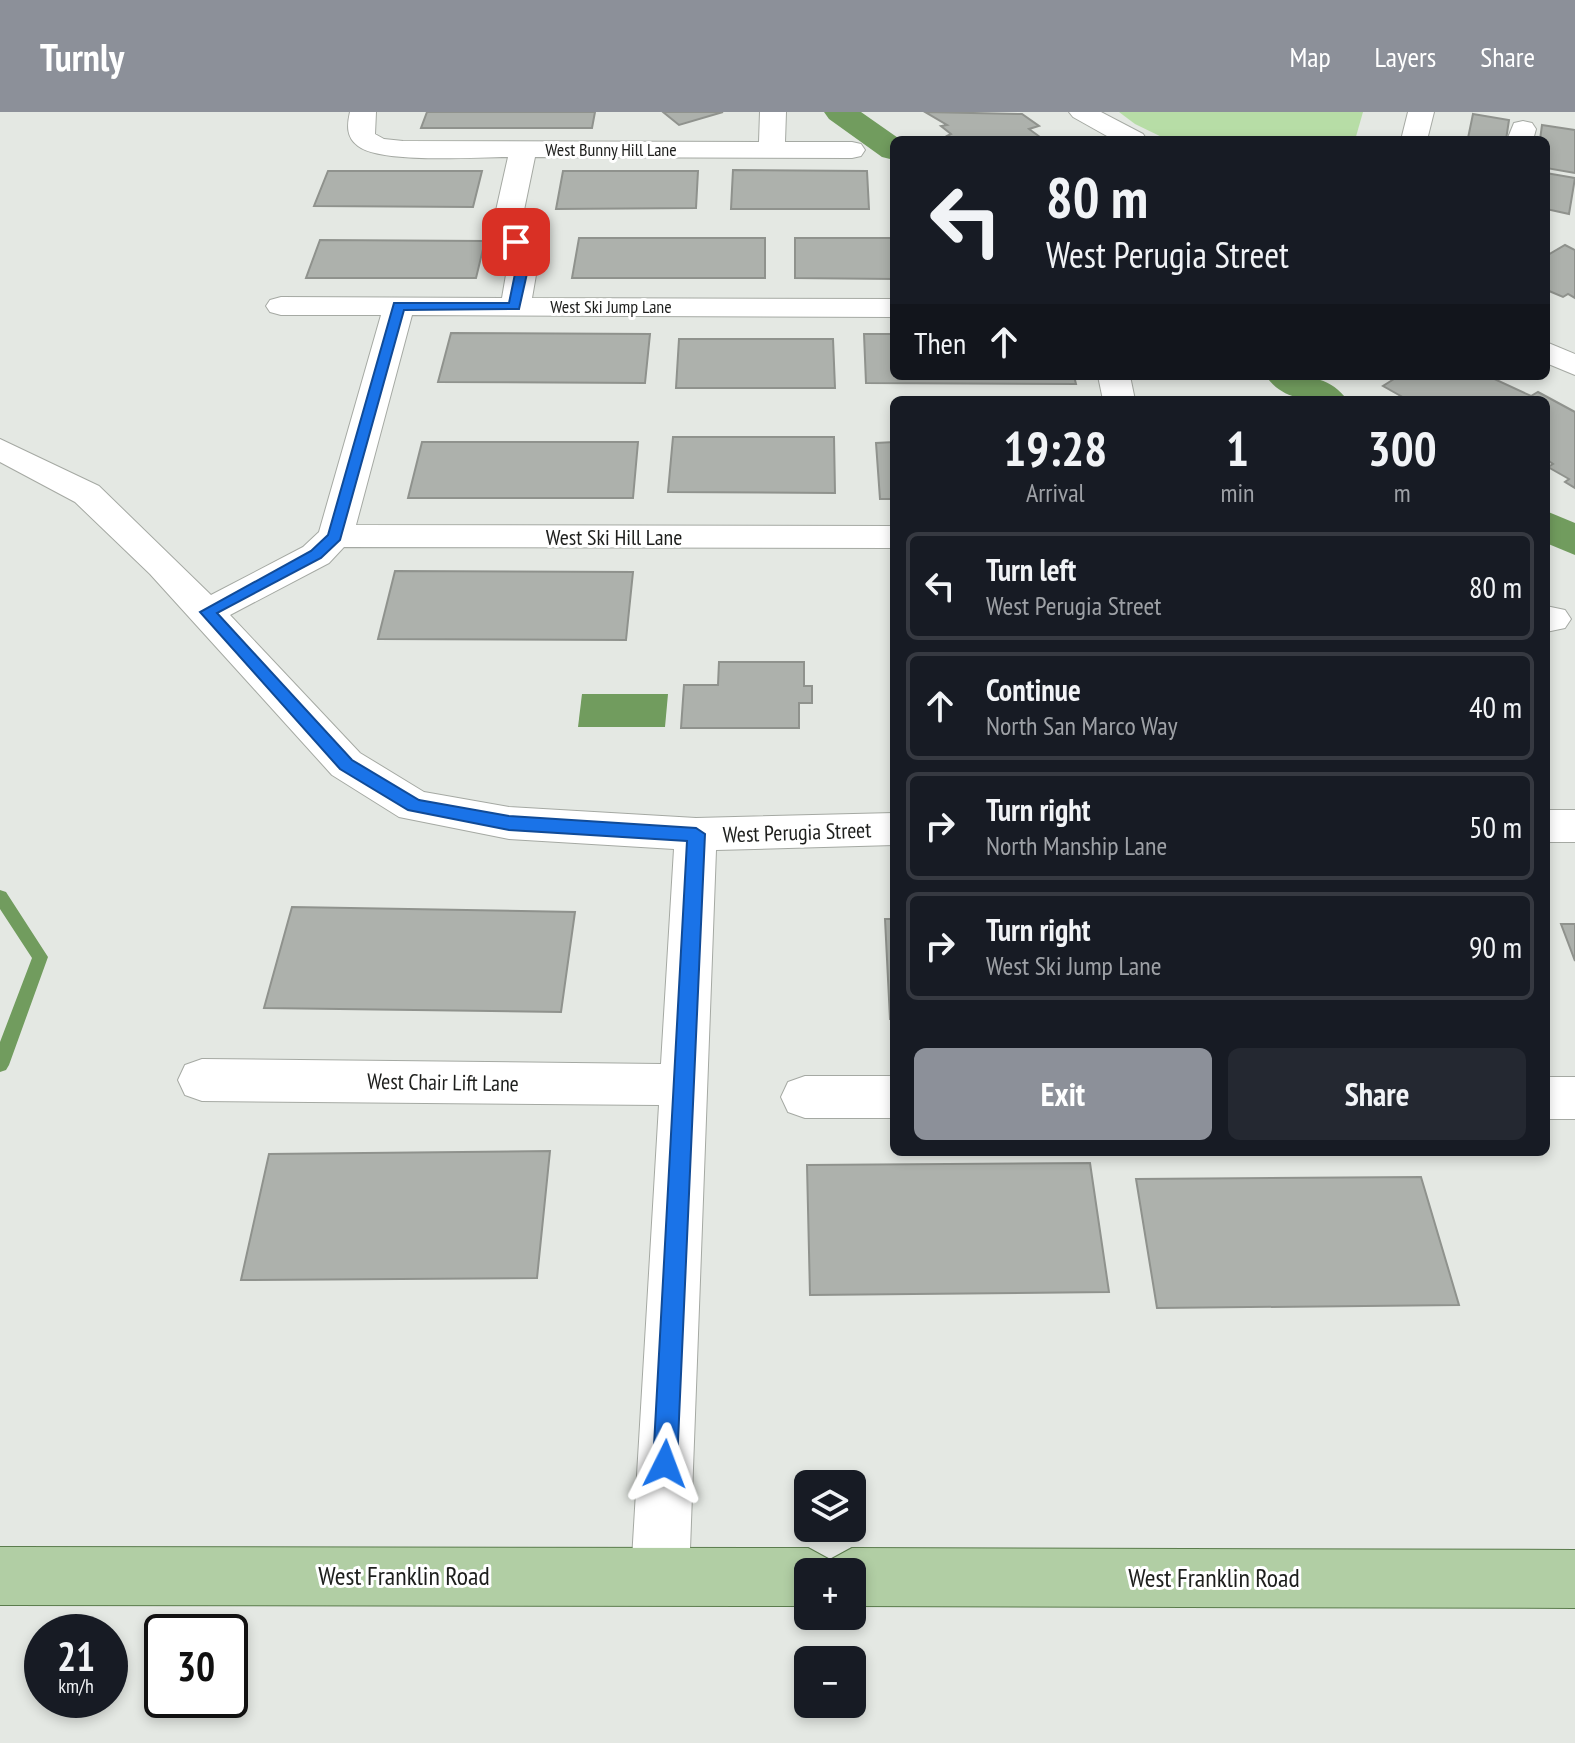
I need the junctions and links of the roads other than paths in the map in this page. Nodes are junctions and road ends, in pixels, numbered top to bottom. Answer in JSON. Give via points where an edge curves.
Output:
{"nodes":[{"id":1,"x":363,"y":112,"type":"edge"},
{"id":2,"x":773,"y":112,"type":"edge"},
{"id":3,"x":1082,"y":112,"type":"edge"},
{"id":4,"x":1421,"y":112,"type":"edge"},
{"id":5,"x":1127,"y":136,"type":"edge"},
{"id":6,"x":1415,"y":136,"type":"edge"},
{"id":7,"x":523,"y":150,"type":"junction"},
{"id":8,"x":772,"y":150,"type":"junction"},
{"id":9,"x":852,"y":150,"type":"dead end"},
{"id":10,"x":281,"y":306,"type":"dead end"},
{"id":11,"x":399,"y":306,"type":"junction"},
{"id":12,"x":515,"y":307,"type":"junction"},
{"id":13,"x":890,"y":308,"type":"edge"},
{"id":14,"x":1550,"y":353,"type":"edge"},
{"id":15,"x":1575,"y":366,"type":"edge"},
{"id":16,"x":0,"y":449,"type":"edge"},
{"id":17,"x":335,"y":536,"type":"junction"},
{"id":18,"x":890,"y":537,"type":"edge"},
{"id":19,"x":207,"y":612,"type":"junction"},
{"id":20,"x":1550,"y":826,"type":"edge"},
{"id":21,"x":1575,"y":826,"type":"edge"},
{"id":22,"x":890,"y":829,"type":"edge"},
{"id":23,"x":696,"y":834,"type":"junction"},
{"id":24,"x":202,"y":1080,"type":"dead end"},
{"id":25,"x":684,"y":1085,"type":"junction"},
{"id":26,"x":805,"y":1097,"type":"dead end"},
{"id":27,"x":890,"y":1097,"type":"edge"},
{"id":28,"x":1550,"y":1098,"type":"edge"},
{"id":29,"x":1575,"y":1098,"type":"edge"},
{"id":30,"x":0,"y":1576,"type":"edge"},
{"id":31,"x":660,"y":1576,"type":"junction"},
{"id":32,"x":794,"y":1577,"type":"edge"},
{"id":33,"x":866,"y":1577,"type":"edge"},
{"id":34,"x":1575,"y":1579,"type":"edge"}],
"edges":[{"from":1,"to":7,"type":"street","name":"West Bunny Hill Lane","via":[[358,126],[371,144]]},
{"from":2,"to":8,"type":"street"},
{"from":3,"to":5,"type":"street"},
{"from":4,"to":6,"type":"street"},
{"from":7,"to":8,"type":"street","name":"West Bunny Hill Lane"},
{"from":7,"to":12,"type":"street","via":[[509,215],[522,269]]},
{"from":8,"to":9,"type":"street","name":"West Bunny Hill Lane"},
{"from":10,"to":11,"type":"street","name":"West Ski Jump Lane"},
{"from":11,"to":12,"type":"street","name":"West Ski Jump Lane"},
{"from":11,"to":17,"type":"street"},
{"from":12,"to":13,"type":"street","name":"West Ski Jump Lane"},
{"from":14,"to":15,"type":"street"},
{"from":16,"to":19,"type":"street","via":[[87,494]]},
{"from":17,"to":18,"type":"street","name":"West Ski Hill Lane"},
{"from":17,"to":19,"type":"street","via":[[305,561]]},
{"from":19,"to":23,"type":"street","name":"West Perugia Street","via":[[346,764],[414,806],[509,823]]},
{"from":20,"to":21,"type":"street"},
{"from":22,"to":23,"type":"street","name":"West Perugia Street"},
{"from":23,"to":25,"type":"street"},
{"from":24,"to":25,"type":"street","name":"West Chair Lift Lane"},
{"from":25,"to":31,"type":"street"},
{"from":26,"to":27,"type":"street"},
{"from":28,"to":29,"type":"street"},
{"from":30,"to":31,"type":"main road","name":"West Franklin Road"},
{"from":31,"to":32,"type":"main road","name":"West Franklin Road"},
{"from":33,"to":34,"type":"main road","name":"West Franklin Road"}]}
